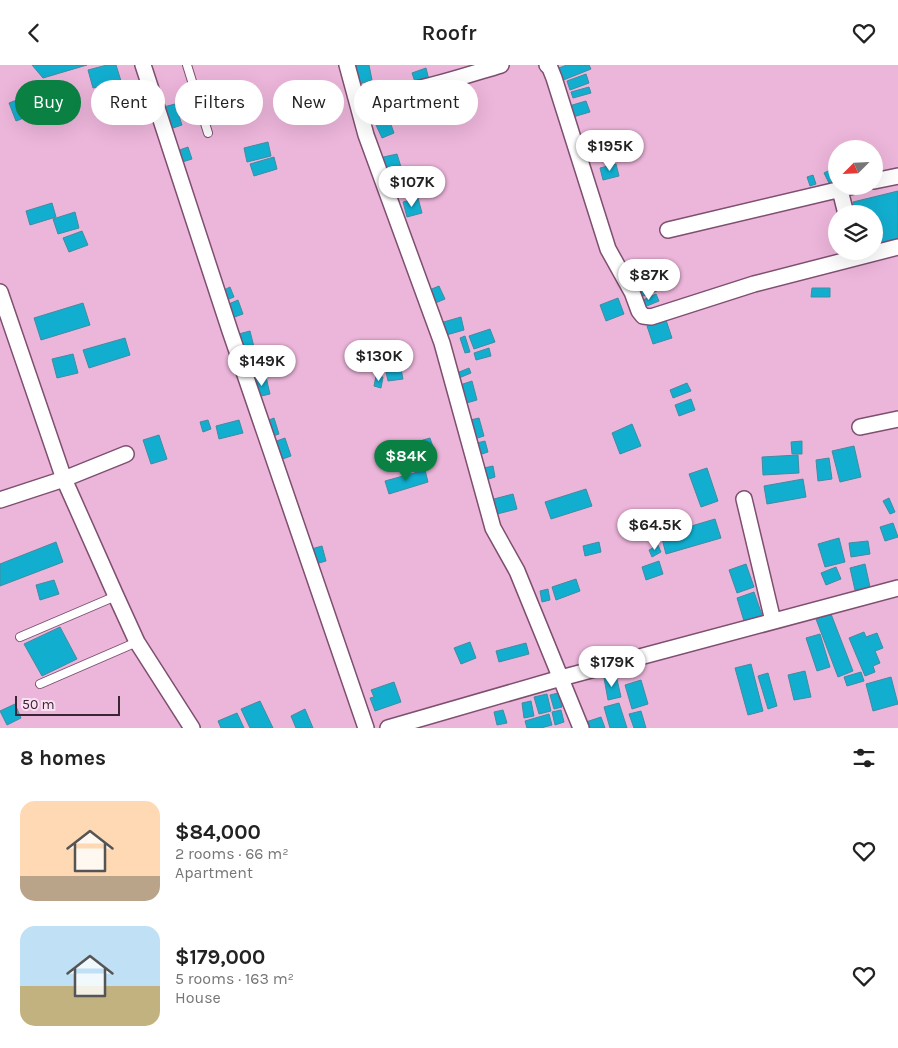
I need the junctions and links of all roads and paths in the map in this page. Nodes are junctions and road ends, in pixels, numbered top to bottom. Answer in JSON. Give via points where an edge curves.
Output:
{"nodes":[{"id":1,"x":143,"y":65,"type":"edge"},
{"id":2,"x":187,"y":65,"type":"edge"},
{"id":3,"x":347,"y":65,"type":"edge"},
{"id":4,"x":501,"y":65,"type":"edge"},
{"id":5,"x":547,"y":65,"type":"edge"},
{"id":6,"x":446,"y":80,"type":"edge"},
{"id":7,"x":354,"y":91,"type":"edge"},
{"id":8,"x":363,"y":125,"type":"edge"},
{"id":9,"x":208,"y":133,"type":"dead end"},
{"id":10,"x":898,"y":176,"type":"edge"},
{"id":11,"x":883,"y":179,"type":"edge"},
{"id":12,"x":828,"y":193,"type":"edge"},
{"id":13,"x":668,"y":231,"type":"dead end"},
{"id":14,"x":898,"y":247,"type":"edge"},
{"id":15,"x":883,"y":249,"type":"edge"},
{"id":16,"x":835,"y":260,"type":"edge"},
{"id":17,"x":0,"y":292,"type":"edge"},
{"id":18,"x":898,"y":419,"type":"edge"},
{"id":19,"x":860,"y":427,"type":"dead end"},
{"id":20,"x":126,"y":454,"type":"dead end"},
{"id":21,"x":64,"y":479,"type":"junction"},
{"id":22,"x":744,"y":499,"type":"dead end"},
{"id":23,"x":0,"y":500,"type":"edge"},
{"id":24,"x":898,"y":588,"type":"edge"},
{"id":25,"x":116,"y":596,"type":"junction"},
{"id":26,"x":773,"y":621,"type":"junction"},
{"id":27,"x":20,"y":637,"type":"dead end"},
{"id":28,"x":138,"y":642,"type":"junction"},
{"id":29,"x":561,"y":678,"type":"junction"},
{"id":30,"x":40,"y":684,"type":"dead end"},
{"id":31,"x":192,"y":728,"type":"edge"},
{"id":32,"x":366,"y":728,"type":"edge"},
{"id":33,"x":388,"y":728,"type":"edge"},
{"id":34,"x":581,"y":728,"type":"edge"}],
"edges":[{"from":1,"to":32,"type":"street"},
{"from":2,"to":9,"type":"lane"},
{"from":3,"to":7,"type":"street"},
{"from":4,"to":6,"type":"street"},
{"from":5,"to":16,"type":"street","via":[[554,78],[608,249],[643,316],[651,317]]},
{"from":8,"to":29,"type":"street","via":[[442,343],[494,528],[516,571]]},
{"from":10,"to":11,"type":"street"},
{"from":12,"to":13,"type":"street"},
{"from":14,"to":15,"type":"street"},
{"from":17,"to":21,"type":"street"},
{"from":18,"to":19,"type":"street"},
{"from":20,"to":21,"type":"street"},
{"from":21,"to":23,"type":"street"},
{"from":21,"to":25,"type":"street"},
{"from":22,"to":26,"type":"street"},
{"from":24,"to":26,"type":"street"},
{"from":25,"to":27,"type":"lane"},
{"from":25,"to":28,"type":"street"},
{"from":26,"to":29,"type":"street"},
{"from":28,"to":30,"type":"lane"},
{"from":28,"to":31,"type":"street"},
{"from":29,"to":33,"type":"street"},
{"from":29,"to":34,"type":"street"}]}
